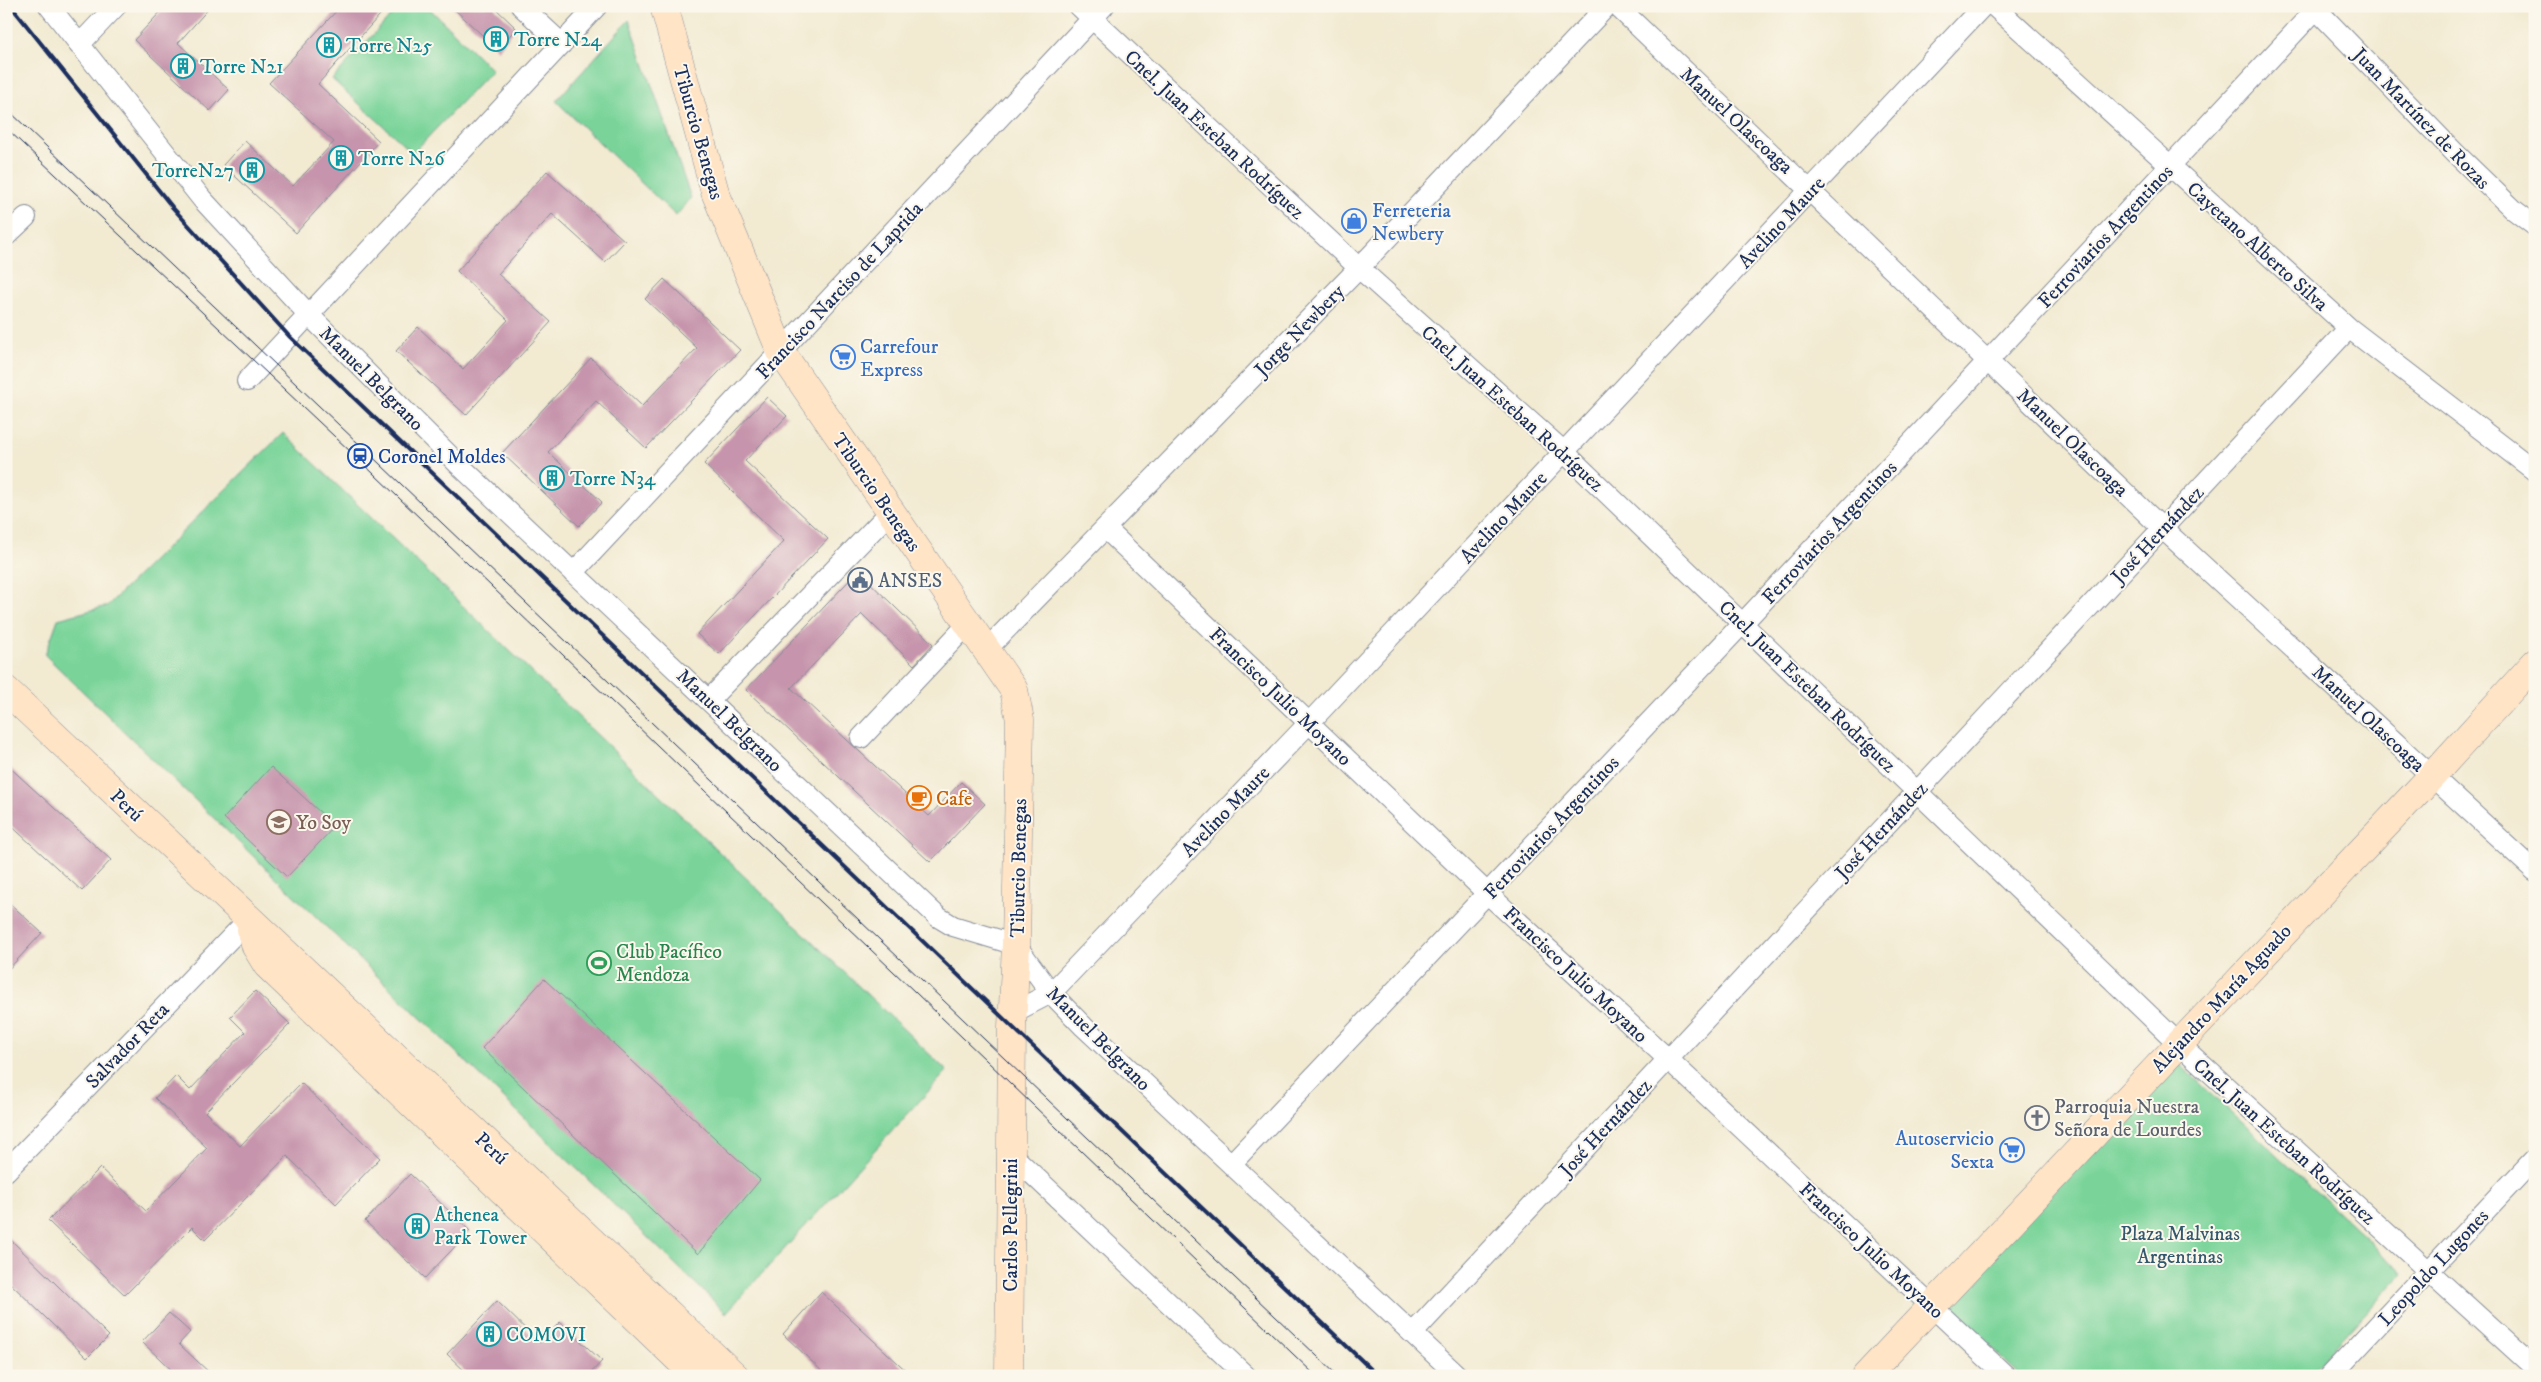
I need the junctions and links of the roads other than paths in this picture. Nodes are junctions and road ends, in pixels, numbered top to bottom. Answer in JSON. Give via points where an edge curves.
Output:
{"nodes":[{"id":1,"x":49,"y":6,"type":"edge"},
{"id":2,"x":116,"y":6,"type":"edge"},
{"id":3,"x":521,"y":6,"type":"edge"},
{"id":4,"x":597,"y":6,"type":"edge"},
{"id":5,"x":664,"y":6,"type":"edge"},
{"id":6,"x":1607,"y":6,"type":"edge"},
{"id":7,"x":1617,"y":6,"type":"edge"},
{"id":8,"x":1983,"y":6,"type":"edge"},
{"id":9,"x":1994,"y":6,"type":"edge"},
{"id":10,"x":2316,"y":7,"type":"edge"},
{"id":11,"x":1092,"y":10,"type":"edge"},
{"id":12,"x":562,"y":44,"type":"junction"},
{"id":13,"x":79,"y":45,"type":"junction"},
{"id":14,"x":2169,"y":167,"type":"junction"},
{"id":15,"x":1811,"y":190,"type":"junction"},
{"id":16,"x":26,"y":217,"type":"dead end"},
{"id":17,"x":2535,"y":226,"type":"edge"},
{"id":18,"x":6,"y":236,"type":"edge"},
{"id":19,"x":1359,"y":268,"type":"junction"},
{"id":20,"x":309,"y":315,"type":"junction"},
{"id":21,"x":2349,"y":328,"type":"junction"},
{"id":22,"x":781,"y":352,"type":"junction"},
{"id":23,"x":1988,"y":361,"type":"junction"},
{"id":24,"x":247,"y":380,"type":"dead end"},
{"id":25,"x":1564,"y":452,"type":"junction"},
{"id":26,"x":2535,"y":471,"type":"edge"},
{"id":27,"x":891,"y":511,"type":"junction"},
{"id":28,"x":1105,"y":528,"type":"junction"},
{"id":29,"x":2162,"y":528,"type":"junction"},
{"id":30,"x":573,"y":573,"type":"junction"},
{"id":31,"x":968,"y":624,"type":"junction"},
{"id":32,"x":1743,"y":624,"type":"junction"},
{"id":33,"x":986,"y":650,"type":"junction"},
{"id":34,"x":2535,"y":663,"type":"edge"},
{"id":35,"x":6,"y":690,"type":"edge"},
{"id":36,"x":709,"y":700,"type":"junction"},
{"id":37,"x":1309,"y":723,"type":"junction"},
{"id":38,"x":861,"y":738,"type":"dead end"},
{"id":39,"x":2432,"y":776,"type":"junction"},
{"id":40,"x":1917,"y":792,"type":"junction"},
{"id":41,"x":2535,"y":870,"type":"edge"},
{"id":42,"x":1488,"y":894,"type":"junction"},
{"id":43,"x":248,"y":920,"type":"junction"},
{"id":44,"x":1016,"y":945,"type":"junction"},
{"id":45,"x":1052,"y":993,"type":"junction"},
{"id":46,"x":1012,"y":1012,"type":"junction"},
{"id":47,"x":2178,"y":1044,"type":"junction"},
{"id":48,"x":1668,"y":1059,"type":"junction"},
{"id":49,"x":1011,"y":1074,"type":"joint"},
{"id":50,"x":1010,"y":1153,"type":"junction"},
{"id":51,"x":2535,"y":1158,"type":"edge"},
{"id":52,"x":1232,"y":1163,"type":"junction"},
{"id":53,"x":6,"y":1171,"type":"edge"},
{"id":54,"x":2428,"y":1272,"type":"junction"},
{"id":55,"x":1932,"y":1306,"type":"junction"},
{"id":56,"x":1413,"y":1333,"type":"junction"},
{"id":57,"x":2535,"y":1368,"type":"edge"},
{"id":58,"x":696,"y":1376,"type":"edge"},
{"id":59,"x":735,"y":1376,"type":"edge"},
{"id":60,"x":1009,"y":1376,"type":"edge"},
{"id":61,"x":1246,"y":1376,"type":"edge"},
{"id":62,"x":1458,"y":1376,"type":"edge"},
{"id":63,"x":1866,"y":1376,"type":"edge"},
{"id":64,"x":2006,"y":1376,"type":"edge"},
{"id":65,"x":2330,"y":1376,"type":"edge"}],
"edges":[{"from":1,"to":13,"type":"street","name":"Manuel Belgrano"},
{"from":2,"to":13,"type":"street"},
{"from":3,"to":12,"type":"street"},
{"from":4,"to":12,"type":"street"},
{"from":5,"to":22,"type":"street","name":"Tiburcio Benegas","via":[[714,192]]},
{"from":6,"to":19,"type":"street","name":"Jorge Newbery"},
{"from":7,"to":15,"type":"street","name":"Manuel Olascoaga"},
{"from":8,"to":15,"type":"street","name":"Avelino Maure"},
{"from":9,"to":14,"type":"street","name":"Cayetano Alberto Silva"},
{"from":10,"to":14,"type":"street","name":"Ferroviarios Argentinos"},
{"from":10,"to":17,"type":"street","name":"Juan Martínez de Rozas","via":[[2462,160]]},
{"from":11,"to":19,"type":"street","name":"Cnel. Juan Esteban Rodríguez"},
{"from":11,"to":22,"type":"street","name":"Francisco Narciso de Laprida"},
{"from":12,"to":20,"type":"street"},
{"from":13,"to":20,"type":"street","name":"Manuel Belgrano","via":[[202,199]]},
{"from":14,"to":21,"type":"street","name":"Cayetano Alberto Silva"},
{"from":14,"to":23,"type":"street","name":"Ferroviarios Argentinos"},
{"from":15,"to":23,"type":"street","name":"Manuel Olascoaga"},
{"from":15,"to":25,"type":"street","name":"Avelino Maure"},
{"from":16,"to":18,"type":"street"},
{"from":19,"to":25,"type":"street","name":"Cnel. Juan Esteban Rodríguez"},
{"from":19,"to":28,"type":"street","name":"Jorge Newbery"},
{"from":20,"to":24,"type":"street"},
{"from":20,"to":30,"type":"street","name":"Manuel Belgrano"},
{"from":21,"to":26,"type":"street","name":"Cayetano Alberto Silva"},
{"from":21,"to":29,"type":"street","name":"José Hernández"},
{"from":22,"to":27,"type":"street","name":"Tiburcio Benegas"},
{"from":22,"to":30,"type":"street","name":"Francisco Narciso de Laprida"},
{"from":23,"to":29,"type":"street","name":"Manuel Olascoaga"},
{"from":23,"to":32,"type":"street","name":"Ferroviarios Argentinos"},
{"from":25,"to":32,"type":"street","name":"Cnel. Juan Esteban Rodríguez"},
{"from":25,"to":37,"type":"street","name":"Avelino Maure"},
{"from":27,"to":31,"type":"street","name":"Tiburcio Benegas"},
{"from":27,"to":36,"type":"street"},
{"from":28,"to":33,"type":"street","name":"Jorge Newbery"},
{"from":28,"to":37,"type":"street","name":"Francisco Julio Moyano"},
{"from":29,"to":39,"type":"street","name":"Manuel Olascoaga"},
{"from":29,"to":40,"type":"street","name":"José Hernández"},
{"from":30,"to":36,"type":"street","name":"Manuel Belgrano"},
{"from":31,"to":33,"type":"street","name":"Tiburcio Benegas"},
{"from":31,"to":38,"type":"street"},
{"from":32,"to":40,"type":"street","name":"Cnel. Juan Esteban Rodríguez"},
{"from":32,"to":42,"type":"street","name":"Ferroviarios Argentinos"},
{"from":33,"to":44,"type":"street","name":"Tiburcio Benegas","via":[[1014,690],[1020,720]]},
{"from":34,"to":39,"type":"street","name":"Alejandro María Aguado"},
{"from":35,"to":43,"type":"street","name":"Perú"},
{"from":36,"to":44,"type":"street","name":"Manuel Belgrano","via":[[938,917],[953,926]]},
{"from":37,"to":42,"type":"street","name":"Francisco Julio Moyano"},
{"from":37,"to":45,"type":"street","name":"Avelino Maure"},
{"from":39,"to":41,"type":"street","name":"Manuel Olascoaga"},
{"from":39,"to":47,"type":"street","name":"Alejandro María Aguado"},
{"from":40,"to":47,"type":"street","name":"Cnel. Juan Esteban Rodríguez"},
{"from":40,"to":48,"type":"street","name":"José Hernández"},
{"from":42,"to":48,"type":"street","name":"Francisco Julio Moyano"},
{"from":42,"to":52,"type":"street","name":"Ferroviarios Argentinos"},
{"from":43,"to":53,"type":"street","name":"Salvador Reta"},
{"from":43,"to":58,"type":"street","name":"Perú","via":[[256,946],[267,965]]},
{"from":43,"to":59,"type":"street","name":"Perú"},
{"from":44,"to":45,"type":"street","name":"Manuel Belgrano"},
{"from":44,"to":46,"type":"street","name":"Tiburcio Benegas"},
{"from":45,"to":46,"type":"street","name":"Avelino Maure"},
{"from":45,"to":52,"type":"street","name":"Manuel Belgrano","via":[[1084,1027]]},
{"from":46,"to":49,"type":"street","name":"Tiburcio Benegas"},
{"from":47,"to":54,"type":"street","name":"Cnel. Juan Esteban Rodríguez"},
{"from":47,"to":55,"type":"street","name":"Alejandro María Aguado"},
{"from":48,"to":55,"type":"street","name":"Francisco Julio Moyano"},
{"from":48,"to":56,"type":"street","name":"José Hernández"},
{"from":49,"to":50,"type":"street","name":"Carlos Pellegrini"},
{"from":50,"to":60,"type":"street","name":"Carlos Pellegrini"},
{"from":50,"to":61,"type":"street"},
{"from":51,"to":54,"type":"street","name":"Leopoldo Lugones"},
{"from":52,"to":56,"type":"street","name":"Manuel Belgrano"},
{"from":54,"to":57,"type":"street","name":"Cnel. Juan Esteban Rodríguez"},
{"from":54,"to":65,"type":"street","name":"Leopoldo Lugones"},
{"from":55,"to":63,"type":"street","name":"Alejandro María Aguado"},
{"from":55,"to":64,"type":"street","name":"Francisco Julio Moyano"},
{"from":56,"to":62,"type":"street","name":"Manuel Belgrano"}]}
